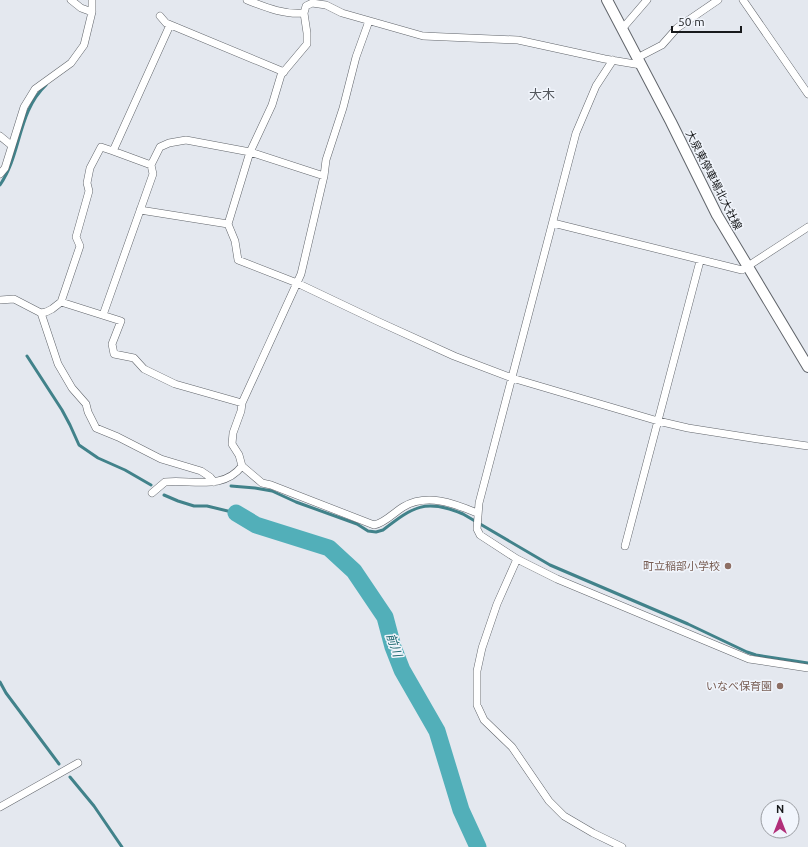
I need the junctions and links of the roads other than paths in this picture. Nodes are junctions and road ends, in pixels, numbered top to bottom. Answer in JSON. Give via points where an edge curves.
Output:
{"nodes":[{"id":1,"x":71,"y":0,"type":"edge"},
{"id":2,"x":92,"y":0,"type":"edge"},
{"id":3,"x":247,"y":0,"type":"edge"},
{"id":4,"x":607,"y":0,"type":"edge"},
{"id":5,"x":647,"y":0,"type":"edge"},
{"id":6,"x":718,"y":0,"type":"edge"},
{"id":7,"x":743,"y":0,"type":"edge"},
{"id":8,"x":327,"y":2,"type":"edge"},
{"id":9,"x":92,"y":12,"type":"junction"},
{"id":10,"x":304,"y":13,"type":"junction"},
{"id":11,"x":160,"y":16,"type":"dead end"},
{"id":12,"x":369,"y":21,"type":"junction"},
{"id":13,"x":170,"y":25,"type":"junction"},
{"id":14,"x":622,"y":29,"type":"junction"},
{"id":15,"x":613,"y":60,"type":"junction"},
{"id":16,"x":639,"y":61,"type":"junction"},
{"id":17,"x":284,"y":72,"type":"junction"},
{"id":18,"x":808,"y":94,"type":"edge"},
{"id":19,"x":0,"y":136,"type":"edge"},
{"id":20,"x":11,"y":145,"type":"junction"},
{"id":21,"x":113,"y":151,"type":"junction"},
{"id":22,"x":250,"y":152,"type":"junction"},
{"id":23,"x":150,"y":165,"type":"junction"},
{"id":24,"x":0,"y":174,"type":"edge"},
{"id":25,"x":324,"y":176,"type":"junction"},
{"id":26,"x":140,"y":210,"type":"junction"},
{"id":27,"x":553,"y":222,"type":"junction"},
{"id":28,"x":228,"y":224,"type":"junction"},
{"id":29,"x":808,"y":227,"type":"edge"},
{"id":30,"x":700,"y":261,"type":"junction"},
{"id":31,"x":748,"y":267,"type":"junction"},
{"id":32,"x":298,"y":282,"type":"junction"},
{"id":33,"x":0,"y":300,"type":"edge"},
{"id":34,"x":61,"y":302,"type":"junction"},
{"id":35,"x":41,"y":313,"type":"junction"},
{"id":36,"x":103,"y":315,"type":"junction"},
{"id":37,"x":808,"y":366,"type":"edge"},
{"id":38,"x":512,"y":378,"type":"junction"},
{"id":39,"x":242,"y":403,"type":"junction"},
{"id":40,"x":658,"y":421,"type":"junction"},
{"id":41,"x":808,"y":446,"type":"edge"},
{"id":42,"x":242,"y":466,"type":"junction"},
{"id":43,"x":214,"y":482,"type":"junction"},
{"id":44,"x":152,"y":493,"type":"dead end"},
{"id":45,"x":477,"y":516,"type":"junction"},
{"id":46,"x":625,"y":546,"type":"dead end"},
{"id":47,"x":517,"y":559,"type":"junction"},
{"id":48,"x":808,"y":668,"type":"edge"},
{"id":49,"x":78,"y":763,"type":"dead end"},
{"id":50,"x":0,"y":807,"type":"edge"},
{"id":51,"x":622,"y":847,"type":"edge"}],
"edges":[{"from":1,"to":9,"type":"street"},
{"from":2,"to":9,"type":"street"},
{"from":3,"to":10,"type":"street","via":[[292,14]]},
{"from":4,"to":14,"type":"main road","name":"大泉東停車場北大社線"},
{"from":5,"to":14,"type":"street"},
{"from":6,"to":16,"type":"street","via":[[677,28],[662,45]]},
{"from":7,"to":18,"type":"street"},
{"from":8,"to":10,"type":"street","via":[[312,3],[306,6]]},
{"from":8,"to":12,"type":"street","via":[[342,13]]},
{"from":9,"to":20,"type":"street","via":[[84,45],[71,63],[36,89],[24,107]]},
{"from":10,"to":17,"type":"street","via":[[306,44]]},
{"from":11,"to":13,"type":"street"},
{"from":12,"to":15,"type":"street","via":[[423,36],[518,40]]},
{"from":12,"to":25,"type":"street","via":[[326,160]]},
{"from":13,"to":17,"type":"street"},
{"from":13,"to":21,"type":"street"},
{"from":14,"to":16,"type":"main road","name":"大泉東停車場北大社線"},
{"from":15,"to":16,"type":"street"},
{"from":15,"to":27,"type":"street","via":[[596,86],[576,133]]},
{"from":16,"to":31,"type":"main road","name":"大泉東停車場北大社線","via":[[717,215]]},
{"from":17,"to":22,"type":"street"},
{"from":19,"to":20,"type":"street"},
{"from":20,"to":24,"type":"street"},
{"from":21,"to":23,"type":"street"},
{"from":21,"to":34,"type":"street","via":[[101,147],[90,168],[89,191],[76,237],[80,246]]},
{"from":22,"to":23,"type":"street","via":[[186,140],[160,147]]},
{"from":22,"to":25,"type":"street"},
{"from":22,"to":28,"type":"street"},
{"from":23,"to":26,"type":"street","via":[[153,174]]},
{"from":25,"to":32,"type":"street"},
{"from":26,"to":28,"type":"street"},
{"from":26,"to":36,"type":"street"},
{"from":27,"to":30,"type":"street"},
{"from":27,"to":38,"type":"street"},
{"from":28,"to":32,"type":"street","via":[[235,241],[238,260]]},
{"from":29,"to":31,"type":"street"},
{"from":30,"to":31,"type":"street","via":[[742,270]]},
{"from":30,"to":40,"type":"street"},
{"from":31,"to":37,"type":"main road","name":"大泉東停車場北大社線"},
{"from":32,"to":38,"type":"street","via":[[454,356]]},
{"from":32,"to":39,"type":"street"},
{"from":33,"to":35,"type":"street","via":[[14,299]]},
{"from":34,"to":35,"type":"street"},
{"from":34,"to":36,"type":"street"},
{"from":35,"to":43,"type":"street","via":[[58,364],[72,388],[86,404],[96,428],[165,460],[201,471]]},
{"from":36,"to":39,"type":"street","via":[[121,321],[112,344],[114,354],[134,358],[144,369],[174,384]]},
{"from":38,"to":40,"type":"street"},
{"from":38,"to":45,"type":"street"},
{"from":39,"to":42,"type":"street","via":[[232,444]]},
{"from":40,"to":41,"type":"street"},
{"from":40,"to":46,"type":"street"},
{"from":42,"to":43,"type":"street","via":[[232,476]]},
{"from":42,"to":45,"type":"street","via":[[262,483],[374,525],[410,504],[423,500],[449,503]]},
{"from":43,"to":44,"type":"street","via":[[166,482]]},
{"from":45,"to":47,"type":"street","via":[[480,535]]},
{"from":47,"to":48,"type":"street","via":[[557,579],[750,659]]},
{"from":47,"to":51,"type":"street","via":[[497,604],[482,648],[477,671],[477,705],[484,720],[512,747],[549,801],[564,816]]},
{"from":49,"to":50,"type":"street"}]}
